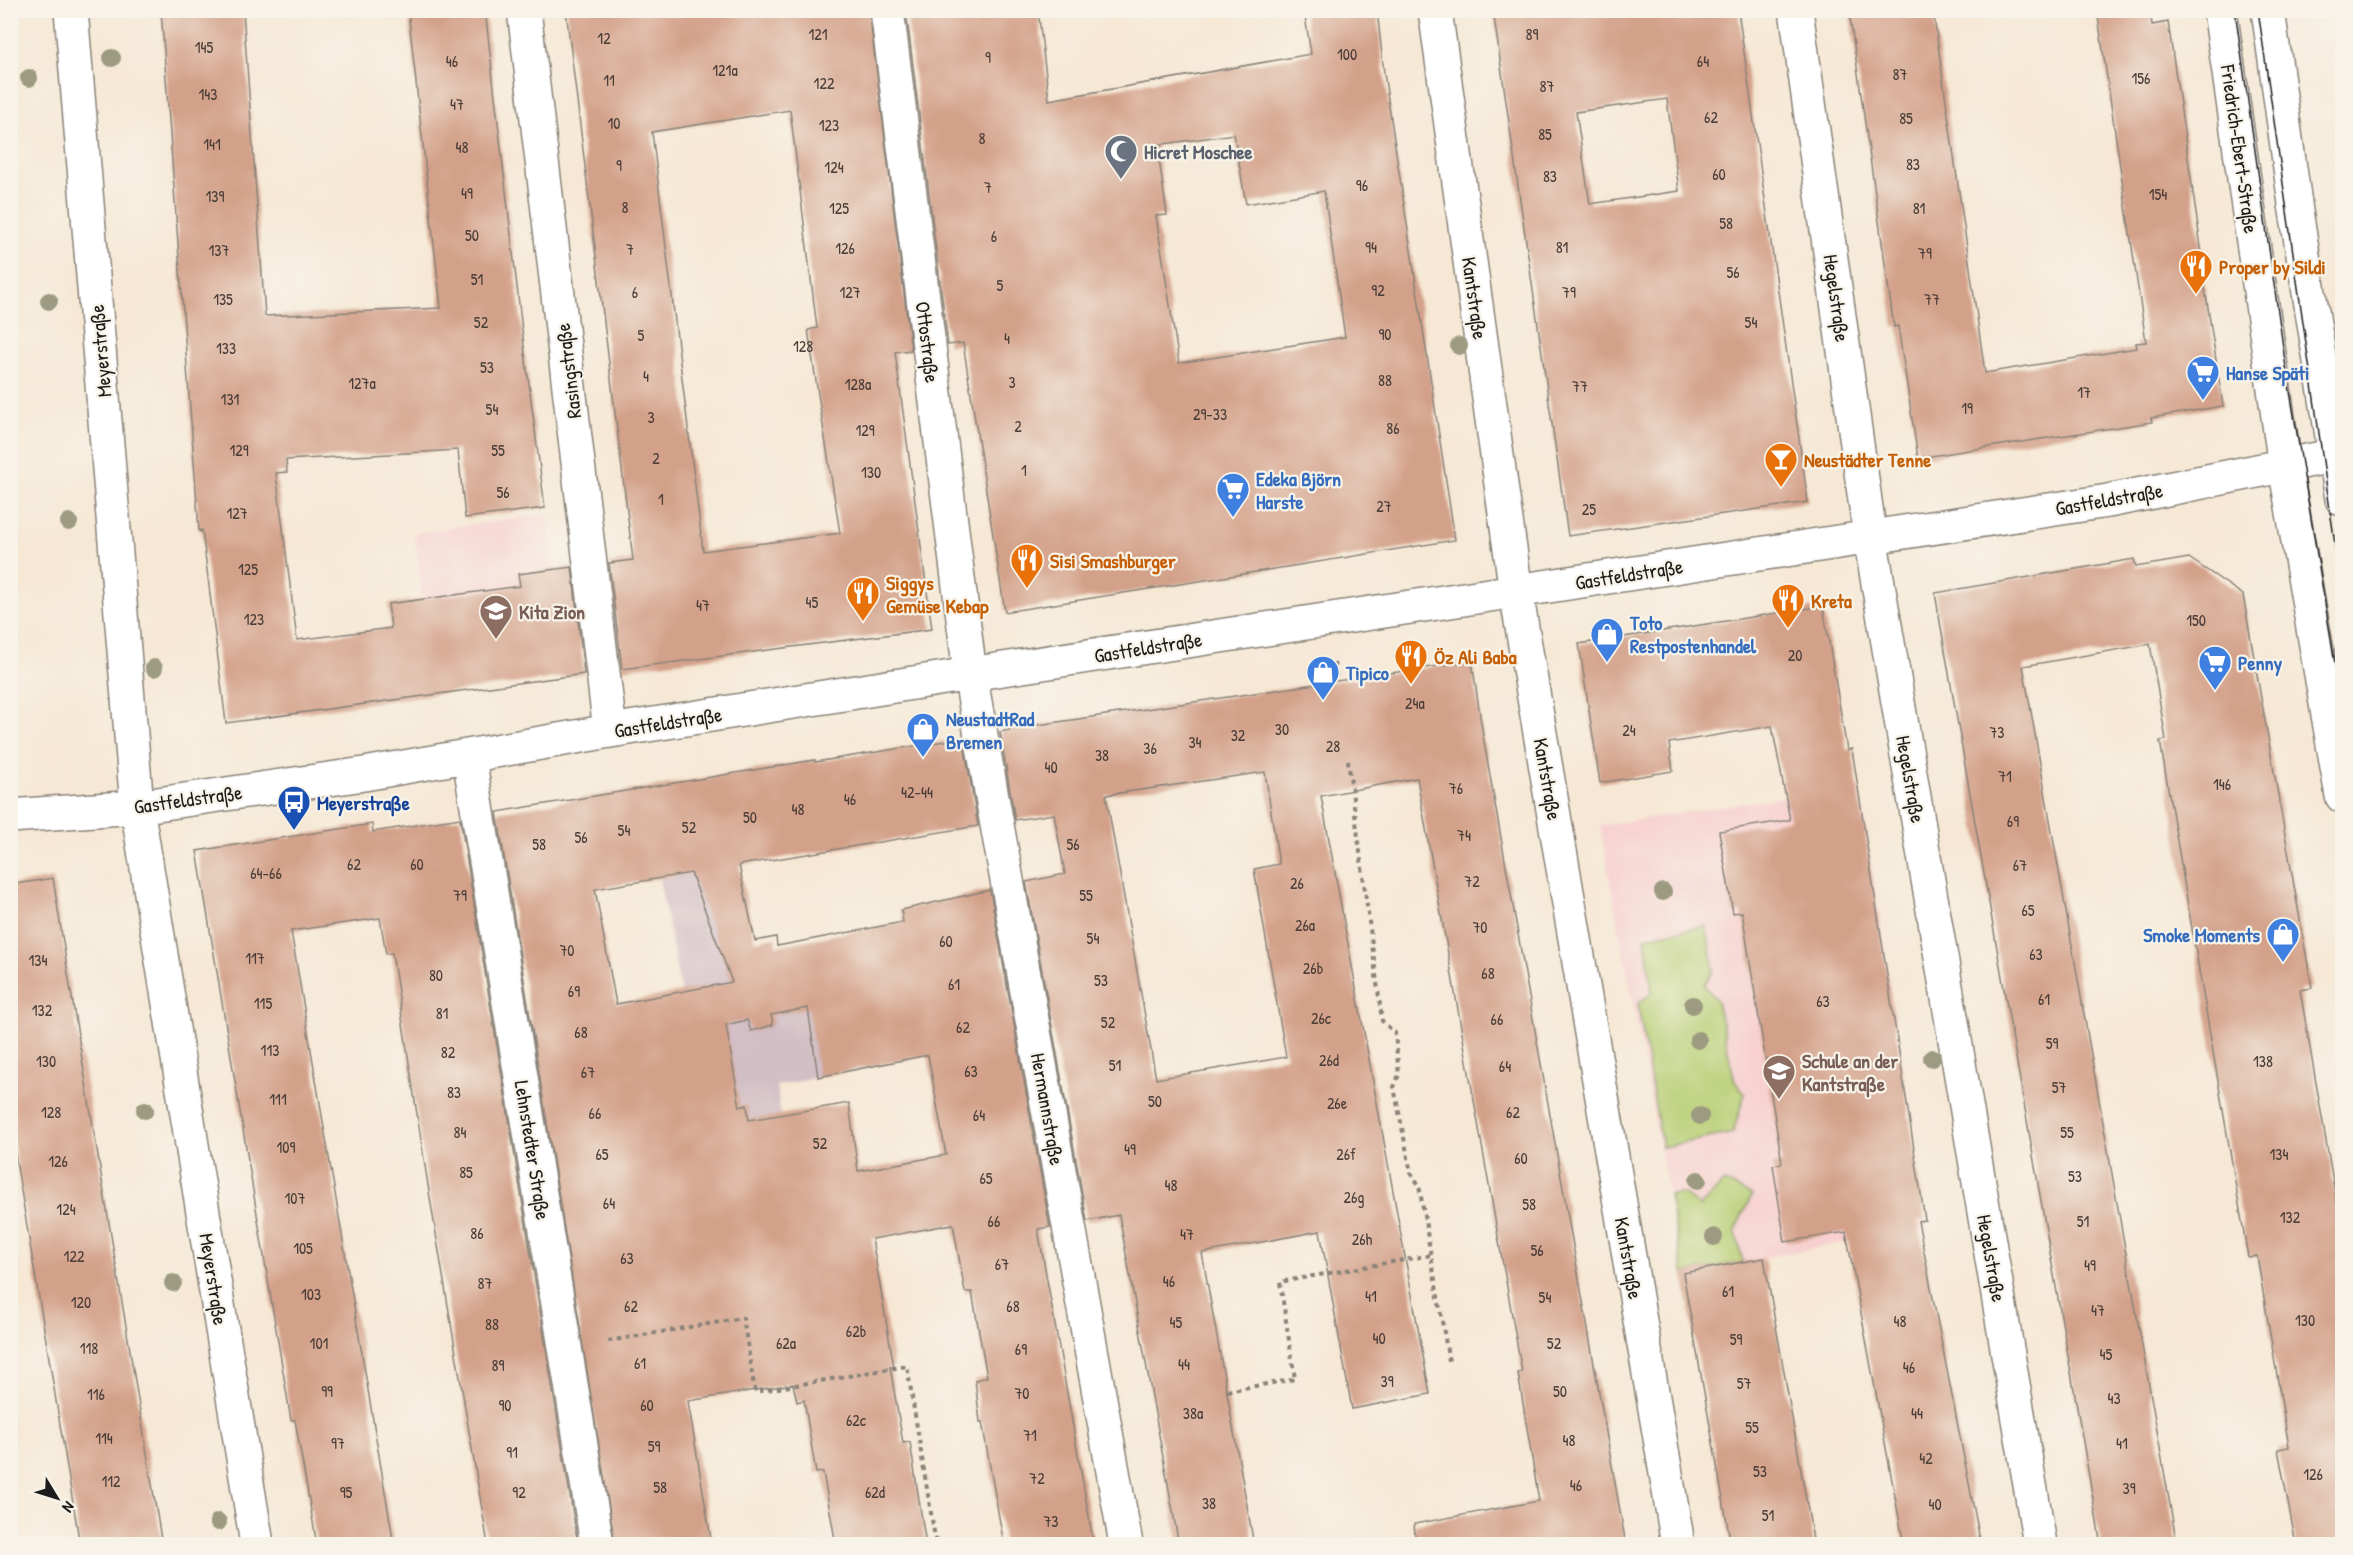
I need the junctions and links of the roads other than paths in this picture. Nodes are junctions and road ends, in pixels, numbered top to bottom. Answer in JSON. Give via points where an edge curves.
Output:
{"nodes":[{"id":1,"x":71,"y":10,"type":"edge"},
{"id":2,"x":524,"y":10,"type":"edge"},
{"id":3,"x":887,"y":10,"type":"edge"},
{"id":4,"x":1435,"y":10,"type":"edge"},
{"id":5,"x":1796,"y":10,"type":"edge"},
{"id":6,"x":2220,"y":10,"type":"edge"},
{"id":7,"x":2268,"y":10,"type":"edge"},
{"id":8,"x":2339,"y":455,"type":"edge"},
{"id":9,"x":2285,"y":466,"type":"junction"},
{"id":10,"x":2343,"y":499,"type":"edge"},
{"id":11,"x":1870,"y":536,"type":"junction"},
{"id":12,"x":1516,"y":592,"type":"junction"},
{"id":13,"x":970,"y":674,"type":"junction"},
{"id":14,"x":610,"y":731,"type":"junction"},
{"id":15,"x":469,"y":756,"type":"junction"},
{"id":16,"x":2343,"y":796,"type":"edge"},
{"id":17,"x":137,"y":807,"type":"junction"},
{"id":18,"x":10,"y":816,"type":"edge"},
{"id":19,"x":257,"y":1545,"type":"edge"},
{"id":20,"x":597,"y":1545,"type":"edge"},
{"id":21,"x":1126,"y":1545,"type":"edge"},
{"id":22,"x":1678,"y":1545,"type":"edge"},
{"id":23,"x":2040,"y":1545,"type":"edge"}],
"edges":[{"from":1,"to":17,"type":"street","name":"Meyerstraße"},
{"from":2,"to":14,"type":"street","name":"Rasingstraße"},
{"from":3,"to":13,"type":"street","name":"Ottostraße"},
{"from":4,"to":12,"type":"street","name":"Kantstraße"},
{"from":5,"to":11,"type":"street","name":"Hegelstraße"},
{"from":6,"to":9,"type":"street","name":"Friedrich-Ebert-Straße"},
{"from":7,"to":8,"type":"street","via":[[2296,211]]},
{"from":8,"to":9,"type":"street"},
{"from":8,"to":10,"type":"street"},
{"from":9,"to":11,"type":"street","name":"Gastfeldstraße","via":[[2108,501]]},
{"from":9,"to":16,"type":"street","name":"Friedrich-Ebert-Straße"},
{"from":11,"to":12,"type":"street","name":"Gastfeldstraße"},
{"from":11,"to":23,"type":"street","name":"Hegelstraße"},
{"from":12,"to":13,"type":"street","name":"Gastfeldstraße"},
{"from":12,"to":22,"type":"street","name":"Kantstraße"},
{"from":13,"to":14,"type":"street","name":"Gastfeldstraße"},
{"from":13,"to":21,"type":"street","name":"Hermannstraße"},
{"from":14,"to":15,"type":"street","name":"Gastfeldstraße"},
{"from":15,"to":17,"type":"street","name":"Gastfeldstraße"},
{"from":15,"to":20,"type":"street","name":"Lehnstedter Straße"},
{"from":17,"to":18,"type":"street","name":"Gastfeldstraße"},
{"from":17,"to":19,"type":"street","name":"Meyerstraße"}]}
